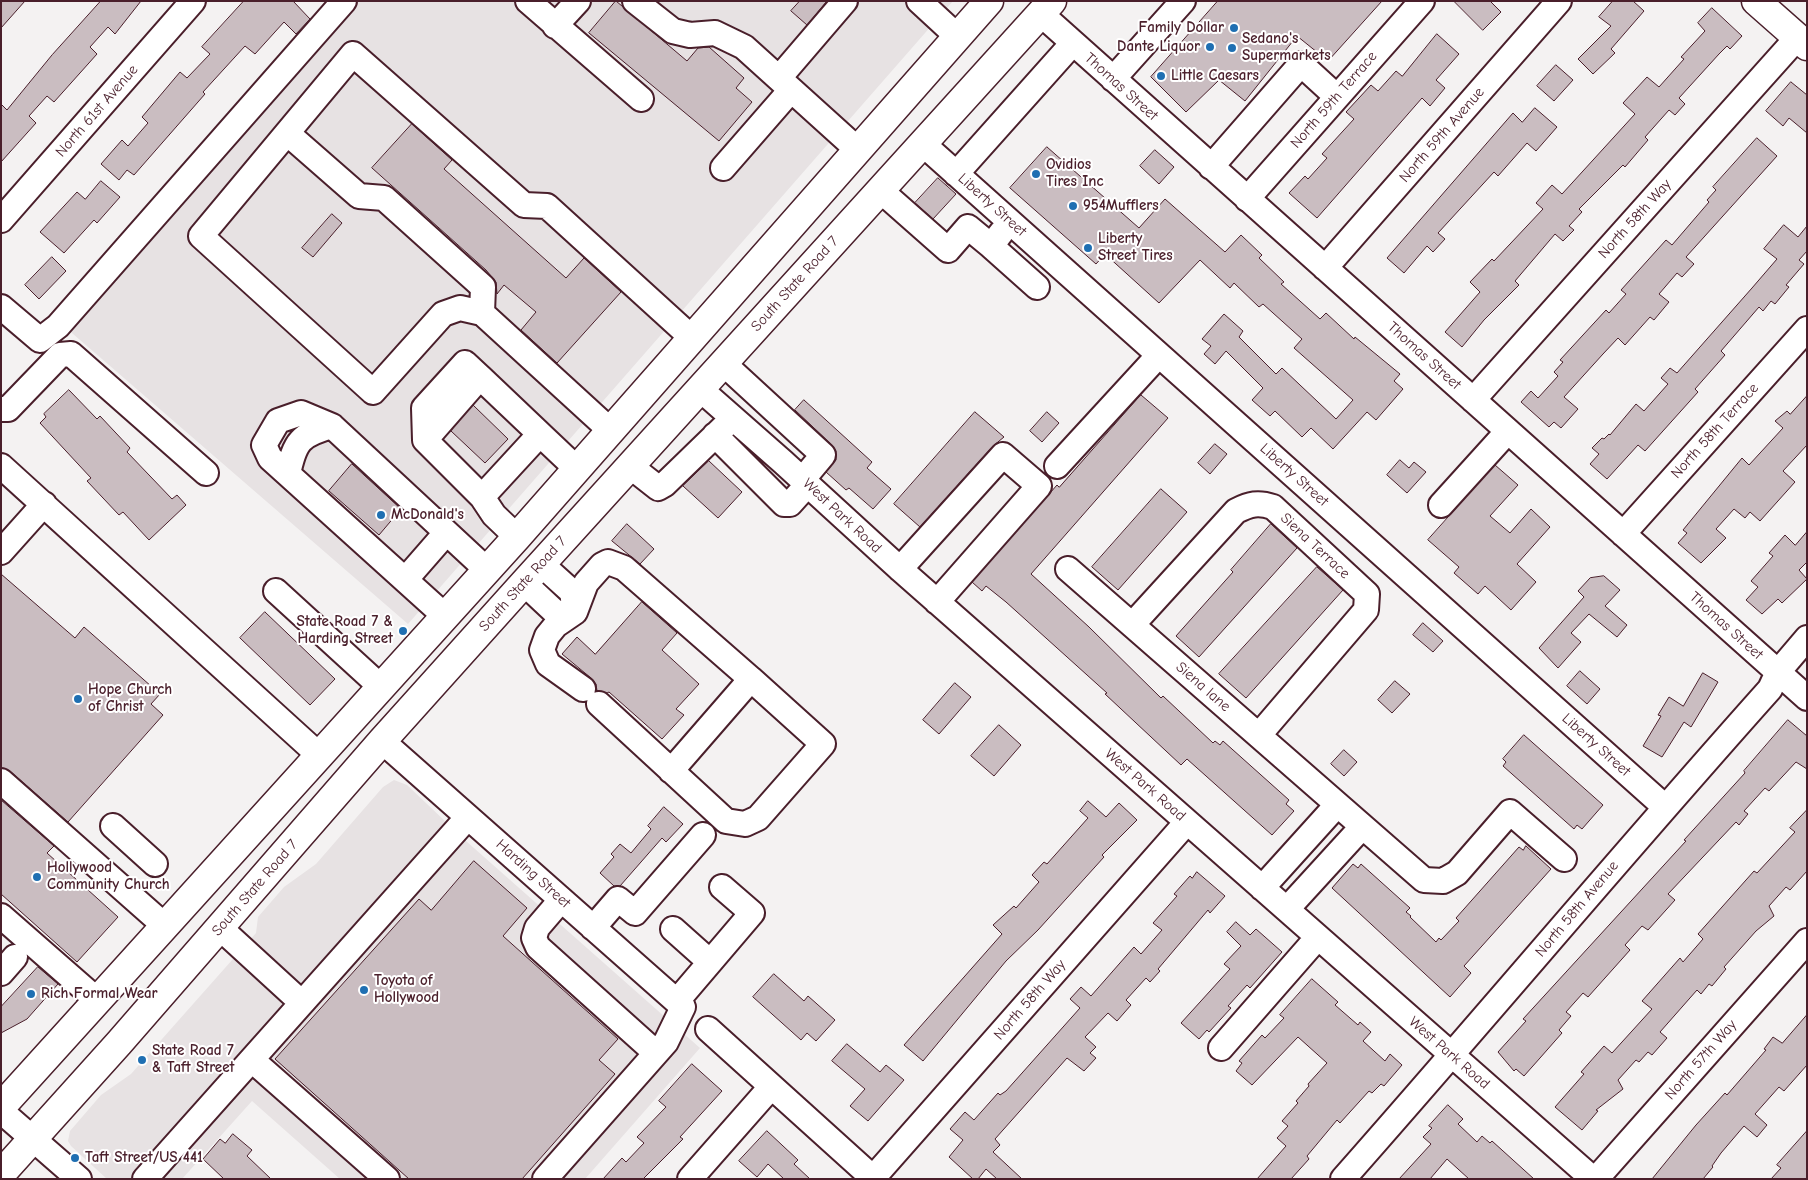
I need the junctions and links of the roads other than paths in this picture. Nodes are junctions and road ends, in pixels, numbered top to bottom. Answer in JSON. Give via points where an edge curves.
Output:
{"nodes":[{"id":1,"x":193,"y":1,"type":"edge"},
{"id":2,"x":344,"y":1,"type":"edge"},
{"id":3,"x":528,"y":1,"type":"edge"},
{"id":4,"x":578,"y":1,"type":"edge"},
{"id":5,"x":635,"y":1,"type":"edge"},
{"id":6,"x":845,"y":1,"type":"edge"},
{"id":7,"x":919,"y":1,"type":"edge"},
{"id":8,"x":989,"y":1,"type":"edge"},
{"id":9,"x":1183,"y":1,"type":"edge"},
{"id":10,"x":1422,"y":1,"type":"edge"},
{"id":11,"x":1559,"y":1,"type":"edge"},
{"id":12,"x":1756,"y":1,"type":"edge"},
{"id":13,"x":1048,"y":5,"type":"edge"},
{"id":14,"x":555,"y":26,"type":"junction"},
{"id":15,"x":958,"y":37,"type":"junction"},
{"id":16,"x":1802,"y":42,"type":"edge"},
{"id":17,"x":1073,"y":44,"type":"junction"},
{"id":18,"x":1113,"y":79,"type":"junction"},
{"id":19,"x":785,"y":84,"type":"junction"},
{"id":20,"x":1337,"y":97,"type":"junction"},
{"id":21,"x":641,"y":99,"type":"dead end"},
{"id":22,"x":287,"y":133,"type":"junction"},
{"id":23,"x":923,"y":144,"type":"junction"},
{"id":24,"x":858,"y":150,"type":"junction"},
{"id":25,"x":1211,"y":167,"type":"junction"},
{"id":26,"x":724,"y":168,"type":"dead end"},
{"id":27,"x":956,"y":174,"type":"junction"},
{"id":28,"x":880,"y":190,"type":"junction"},
{"id":29,"x":1247,"y":199,"type":"junction"},
{"id":30,"x":1,"y":220,"type":"edge"},
{"id":31,"x":1010,"y":222,"type":"junction"},
{"id":32,"x":991,"y":246,"type":"junction"},
{"id":33,"x":1325,"y":268,"type":"junction"},
{"id":34,"x":1036,"y":287,"type":"dead end"},
{"id":35,"x":1,"y":307,"type":"edge"},
{"id":36,"x":482,"y":313,"type":"junction"},
{"id":37,"x":1807,"y":329,"type":"edge"},
{"id":38,"x":697,"y":333,"type":"junction"},
{"id":39,"x":1159,"y":355,"type":"junction"},
{"id":40,"x":723,"y":363,"type":"junction"},
{"id":41,"x":700,"y":389,"type":"junction"},
{"id":42,"x":1473,"y":400,"type":"junction"},
{"id":43,"x":1,"y":409,"type":"edge"},
{"id":44,"x":732,"y":419,"type":"junction"},
{"id":45,"x":611,"y":431,"type":"junction"},
{"id":46,"x":1508,"y":431,"type":"junction"},
{"id":47,"x":540,"y":434,"type":"junction"},
{"id":48,"x":715,"y":436,"type":"junction"},
{"id":49,"x":783,"y":462,"type":"junction"},
{"id":50,"x":1,"y":466,"type":"edge"},
{"id":51,"x":630,"y":466,"type":"junction"},
{"id":52,"x":1057,"y":466,"type":"dead end"},
{"id":53,"x":577,"y":469,"type":"junction"},
{"id":54,"x":206,"y":473,"type":"dead end"},
{"id":55,"x":805,"y":482,"type":"junction"},
{"id":56,"x":763,"y":483,"type":"junction"},
{"id":57,"x":609,"y":489,"type":"junction"},
{"id":58,"x":482,"y":497,"type":"junction"},
{"id":59,"x":44,"y":504,"type":"junction"},
{"id":60,"x":1440,"y":505,"type":"dead end"},
{"id":61,"x":446,"y":533,"type":"junction"},
{"id":62,"x":1623,"y":534,"type":"junction"},
{"id":63,"x":517,"y":537,"type":"junction"},
{"id":64,"x":1,"y":552,"type":"edge"},
{"id":65,"x":900,"y":569,"type":"junction"},
{"id":66,"x":1068,"y":569,"type":"dead end"},
{"id":67,"x":486,"y":570,"type":"junction"},
{"id":68,"x":532,"y":574,"type":"junction"},
{"id":69,"x":405,"y":580,"type":"junction"},
{"id":70,"x":276,"y":591,"type":"dead end"},
{"id":71,"x":937,"y":602,"type":"junction"},
{"id":72,"x":575,"y":612,"type":"junction"},
{"id":73,"x":446,"y":616,"type":"junction"},
{"id":74,"x":1132,"y":625,"type":"junction"},
{"id":75,"x":1807,"y":638,"type":"edge"},
{"id":76,"x":1778,"y":672,"type":"junction"},
{"id":77,"x":751,"y":679,"type":"junction"},
{"id":78,"x":381,"y":688,"type":"junction"},
{"id":79,"x":1807,"y":698,"type":"edge"},
{"id":80,"x":1259,"y":736,"type":"junction"},
{"id":81,"x":382,"y":741,"type":"junction"},
{"id":82,"x":320,"y":756,"type":"junction"},
{"id":83,"x":671,"y":771,"type":"junction"},
{"id":84,"x":1,"y":781,"type":"edge"},
{"id":85,"x":1337,"y":805,"type":"junction"},
{"id":86,"x":325,"y":807,"type":"junction"},
{"id":87,"x":1664,"y":807,"type":"junction"},
{"id":88,"x":468,"y":817,"type":"junction"},
{"id":89,"x":1187,"y":822,"type":"junction"},
{"id":90,"x":113,"y":826,"type":"dead end"},
{"id":91,"x":1362,"y":827,"type":"junction"},
{"id":92,"x":703,"y":835,"type":"dead end"},
{"id":93,"x":1564,"y":859,"type":"dead end"},
{"id":94,"x":155,"y":864,"type":"dead end"},
{"id":95,"x":722,"y":887,"type":"dead end"},
{"id":96,"x":1262,"y":888,"type":"junction"},
{"id":97,"x":561,"y":900,"type":"junction"},
{"id":98,"x":1287,"y":909,"type":"junction"},
{"id":99,"x":1,"y":916,"type":"edge"},
{"id":100,"x":165,"y":926,"type":"junction"},
{"id":101,"x":220,"y":928,"type":"junction"},
{"id":102,"x":594,"y":928,"type":"junction"},
{"id":103,"x":673,"y":929,"type":"dead end"},
{"id":104,"x":1318,"y":937,"type":"junction"},
{"id":105,"x":1807,"y":940,"type":"edge"},
{"id":106,"x":710,"y":962,"type":"junction"},
{"id":107,"x":97,"y":1000,"type":"junction"},
{"id":108,"x":302,"y":1003,"type":"junction"},
{"id":109,"x":680,"y":1004,"type":"junction"},
{"id":110,"x":708,"y":1029,"type":"dead end"},
{"id":111,"x":1221,"y":1048,"type":"dead end"},
{"id":112,"x":656,"y":1053,"type":"junction"},
{"id":113,"x":1452,"y":1055,"type":"junction"},
{"id":114,"x":252,"y":1060,"type":"junction"},
{"id":115,"x":771,"y":1087,"type":"junction"},
{"id":116,"x":1,"y":1107,"type":"edge"},
{"id":117,"x":1,"y":1111,"type":"edge"},
{"id":118,"x":31,"y":1138,"type":"junction"},
{"id":119,"x":1,"y":1174,"type":"edge"},
{"id":120,"x":79,"y":1179,"type":"edge"},
{"id":121,"x":145,"y":1179,"type":"edge"},
{"id":122,"x":387,"y":1179,"type":"edge"},
{"id":123,"x":546,"y":1179,"type":"edge"},
{"id":124,"x":690,"y":1179,"type":"edge"},
{"id":125,"x":873,"y":1179,"type":"edge"},
{"id":126,"x":1343,"y":1179,"type":"edge"},
{"id":127,"x":1594,"y":1179,"type":"edge"}],
"edges":[{"from":1,"to":30,"type":"street","name":"North 61st Avenue"},
{"from":2,"to":35,"type":"street","via":[[58,326],[40,340]]},
{"from":3,"to":14,"type":"street"},
{"from":4,"to":14,"type":"street"},
{"from":5,"to":19,"type":"street","via":[[673,31],[690,36],[716,32],[744,47]]},
{"from":6,"to":19,"type":"street"},
{"from":7,"to":15,"type":"street"},
{"from":8,"to":15,"type":"main road"},
{"from":9,"to":18,"type":"street"},
{"from":10,"to":20,"type":"street","name":"North 59th Terrace"},
{"from":11,"to":33,"type":"street","name":"North 59th Avenue"},
{"from":12,"to":16,"type":"main road"},
{"from":13,"to":17,"type":"street","name":"Thomas Street"},
{"from":13,"to":23,"type":"main road","name":"South State Road 7"},
{"from":14,"to":21,"type":"street"},
{"from":15,"to":24,"type":"main road"},
{"from":16,"to":42,"type":"street","name":"North 58th Way"},
{"from":17,"to":18,"type":"street","name":"Thomas Street"},
{"from":17,"to":27,"type":"street"},
{"from":18,"to":25,"type":"street","name":"Thomas Street"},
{"from":19,"to":24,"type":"street"},
{"from":19,"to":26,"type":"street"},
{"from":20,"to":25,"type":"street","via":[[1301,64]]},
{"from":20,"to":29,"type":"street","name":"North 59th Terrace"},
{"from":22,"to":36,"type":"street","via":[[359,196],[384,198],[483,287]]},
{"from":22,"to":36,"type":"street","via":[[201,236],[373,392],[443,314],[460,308]]},
{"from":22,"to":38,"type":"street","via":[[353,54],[524,206],[547,206]]},
{"from":23,"to":27,"type":"street","name":"Liberty Street"},
{"from":23,"to":28,"type":"main road","name":"South State Road 7"},
{"from":24,"to":38,"type":"main road"},
{"from":25,"to":29,"type":"street","name":"Thomas Street"},
{"from":27,"to":31,"type":"street","name":"Liberty Street"},
{"from":28,"to":32,"type":"street","via":[[948,250],[968,226]]},
{"from":28,"to":40,"type":"main road","name":"South State Road 7"},
{"from":29,"to":33,"type":"street","name":"Thomas Street"},
{"from":31,"to":32,"type":"street"},
{"from":31,"to":39,"type":"street","name":"Liberty Street"},
{"from":32,"to":34,"type":"street"},
{"from":33,"to":42,"type":"street","name":"Thomas Street"},
{"from":36,"to":45,"type":"street"},
{"from":37,"to":62,"type":"street","name":"North 58th Terrace"},
{"from":38,"to":41,"type":"main road","via":[[694,366]]},
{"from":38,"to":45,"type":"main road"},
{"from":39,"to":52,"type":"street"},
{"from":39,"to":87,"type":"street","name":"Liberty Street"},
{"from":40,"to":41,"type":"main road","name":"South State Road 7"},
{"from":40,"to":55,"type":"street","via":[[823,455]]},
{"from":41,"to":44,"type":"street","name":"West Park Road"},
{"from":41,"to":51,"type":"main road","name":"South State Road 7"},
{"from":42,"to":46,"type":"street","name":"Thomas Street"},
{"from":43,"to":54,"type":"street","via":[[8,409],[60,355],[71,354]]},
{"from":44,"to":48,"type":"street"},
{"from":44,"to":49,"type":"street","name":"West Park Road"},
{"from":45,"to":53,"type":"main road"},
{"from":45,"to":57,"type":"main road","via":[[619,458]]},
{"from":46,"to":60,"type":"street"},
{"from":46,"to":62,"type":"street","name":"Thomas Street"},
{"from":47,"to":53,"type":"street"},
{"from":47,"to":58,"type":"street"},
{"from":47,"to":58,"type":"street","via":[[480,377],[424,440]]},
{"from":48,"to":51,"type":"street","via":[[658,488]]},
{"from":48,"to":56,"type":"street"},
{"from":49,"to":55,"type":"street","name":"West Park Road"},
{"from":49,"to":56,"type":"street"},
{"from":50,"to":59,"type":"street"},
{"from":51,"to":57,"type":"main road","name":"South State Road 7"},
{"from":53,"to":63,"type":"main road"},
{"from":55,"to":56,"type":"street","via":[[790,504],[784,504]]},
{"from":55,"to":65,"type":"street","name":"West Park Road"},
{"from":57,"to":68,"type":"main road","name":"South State Road 7"},
{"from":58,"to":63,"type":"street","via":[[494,516]]},
{"from":59,"to":64,"type":"street"},
{"from":59,"to":82,"type":"street"},
{"from":61,"to":67,"type":"street"},
{"from":61,"to":69,"type":"street"},
{"from":61,"to":69,"type":"street","via":[[332,426],[301,413],[278,421],[264,445],[270,458]]},
{"from":62,"to":76,"type":"street","name":"Thomas Street"},
{"from":63,"to":67,"type":"main road"},
{"from":65,"to":71,"type":"street","name":"West Park Road"},
{"from":65,"to":71,"type":"street","via":[[1003,455],[1039,486]]},
{"from":66,"to":74,"type":"street","name":"Siena lane"},
{"from":67,"to":73,"type":"main road"},
{"from":68,"to":72,"type":"street","via":[[556,613]]},
{"from":68,"to":81,"type":"main road","name":"South State Road 7"},
{"from":69,"to":73,"type":"street"},
{"from":70,"to":78,"type":"street"},
{"from":71,"to":89,"type":"street","name":"West Park Road"},
{"from":72,"to":77,"type":"street","via":[[586,584],[602,564],[616,563]]},
{"from":72,"to":83,"type":"street","via":[[547,636],[542,650],[548,664],[591,697]]},
{"from":73,"to":78,"type":"main road"},
{"from":74,"to":80,"type":"street","name":"Siena lane"},
{"from":74,"to":80,"type":"street","name":"Siena Terrace","via":[[1236,510],[1248,504],[1261,503],[1273,507],[1367,594],[1366,610]]},
{"from":75,"to":76,"type":"street","name":"North 58th Avenue"},
{"from":76,"to":79,"type":"street","name":"Thomas Street"},
{"from":76,"to":87,"type":"street","name":"North 58th Avenue","via":[[1770,689]]},
{"from":77,"to":83,"type":"street"},
{"from":77,"to":83,"type":"street","via":[[823,744],[758,818],[745,824],[726,821]]},
{"from":78,"to":81,"type":"main road","via":[[376,717]]},
{"from":78,"to":82,"type":"main road"},
{"from":80,"to":85,"type":"street","name":"Siena lane"},
{"from":81,"to":86,"type":"main road","name":"South State Road 7"},
{"from":81,"to":88,"type":"street","name":"Harding Street"},
{"from":82,"to":86,"type":"main road","via":[[328,782]]},
{"from":82,"to":100,"type":"main road"},
{"from":84,"to":100,"type":"street"},
{"from":85,"to":91,"type":"street","name":"Siena lane"},
{"from":85,"to":96,"type":"street"},
{"from":86,"to":101,"type":"main road","name":"South State Road 7"},
{"from":87,"to":113,"type":"street","name":"North 58th Avenue"},
{"from":88,"to":97,"type":"street","name":"Harding Street"},
{"from":88,"to":108,"type":"street"},
{"from":89,"to":96,"type":"street","name":"West Park Road"},
{"from":89,"to":125,"type":"street","name":"North 58th Way"},
{"from":90,"to":94,"type":"street"},
{"from":91,"to":93,"type":"street","name":"Siena lane","via":[[1424,880],[1443,881],[1457,873],[1510,812]]},
{"from":91,"to":98,"type":"street"},
{"from":92,"to":102,"type":"street","via":[[635,913],[618,899]]},
{"from":95,"to":106,"type":"street","via":[[752,913]]},
{"from":96,"to":98,"type":"street","name":"West Park Road"},
{"from":97,"to":102,"type":"street","name":"Harding Street"},
{"from":97,"to":112,"type":"street","via":[[537,928],[534,938],[538,947]]},
{"from":98,"to":104,"type":"street","name":"West Park Road"},
{"from":99,"to":107,"type":"street"},
{"from":100,"to":107,"type":"main road"},
{"from":101,"to":108,"type":"street"},
{"from":101,"to":118,"type":"main road","name":"South State Road 7"},
{"from":102,"to":109,"type":"street","name":"Harding Street"},
{"from":103,"to":106,"type":"street"},
{"from":104,"to":111,"type":"street"},
{"from":104,"to":113,"type":"street","name":"West Park Road"},
{"from":105,"to":127,"type":"street","name":"North 57th Way"},
{"from":106,"to":109,"type":"street"},
{"from":107,"to":116,"type":"main road"},
{"from":108,"to":114,"type":"street"},
{"from":109,"to":112,"type":"street","via":[[672,1031]]},
{"from":110,"to":115,"type":"street"},
{"from":112,"to":123,"type":"street"},
{"from":113,"to":126,"type":"street","name":"North 58th Avenue"},
{"from":113,"to":127,"type":"street","name":"West Park Road"},
{"from":114,"to":121,"type":"street"},
{"from":114,"to":122,"type":"street"},
{"from":115,"to":124,"type":"street"},
{"from":115,"to":125,"type":"street"},
{"from":117,"to":118,"type":"street"},
{"from":118,"to":119,"type":"main road","name":"South State Road 7"},
{"from":118,"to":120,"type":"street"}]}
